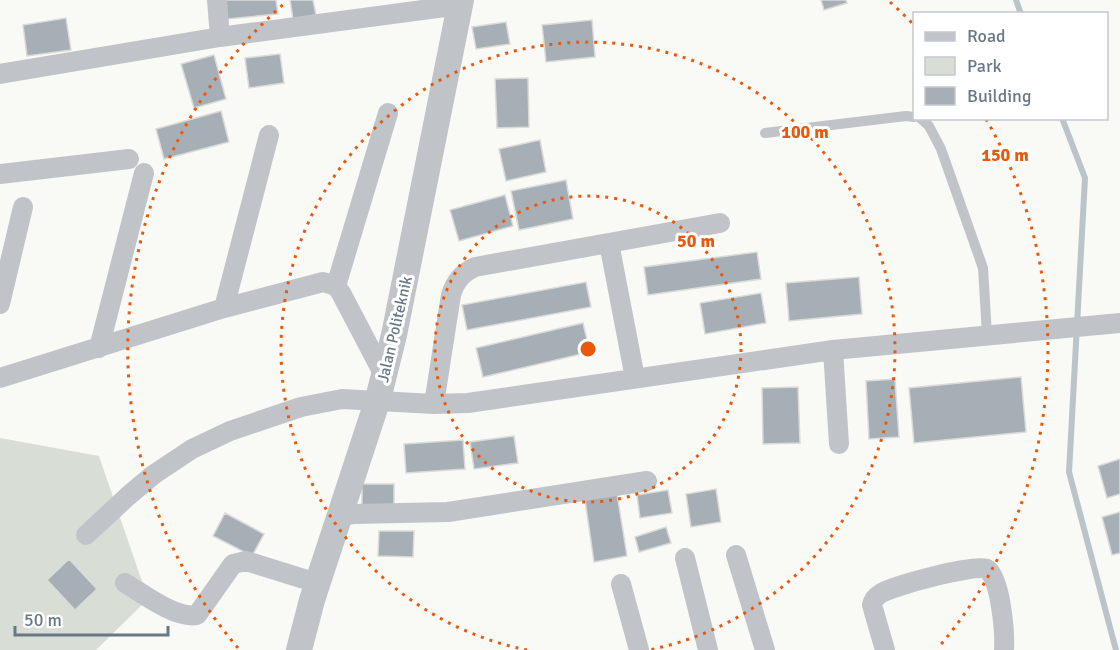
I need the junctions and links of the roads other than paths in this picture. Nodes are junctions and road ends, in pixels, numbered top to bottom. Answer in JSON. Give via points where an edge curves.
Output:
{"nodes":[{"id":1,"x":217,"y":0,"type":"edge"},
{"id":2,"x":460,"y":2,"type":"edge"},
{"id":3,"x":220,"y":37,"type":"junction"},
{"id":4,"x":0,"y":74,"type":"edge"},
{"id":5,"x":388,"y":113,"type":"dead end"},
{"id":6,"x":913,"y":117,"type":"edge"},
{"id":7,"x":922,"y":120,"type":"edge"},
{"id":8,"x":765,"y":134,"type":"dead end"},
{"id":9,"x":269,"y":135,"type":"dead end"},
{"id":10,"x":129,"y":159,"type":"dead end"},
{"id":11,"x":144,"y":172,"type":"dead end"},
{"id":12,"x":0,"y":174,"type":"edge"},
{"id":13,"x":23,"y":207,"type":"dead end"},
{"id":14,"x":720,"y":223,"type":"dead end"},
{"id":15,"x":609,"y":243,"type":"junction"},
{"id":16,"x":336,"y":286,"type":"junction"},
{"id":17,"x":0,"y":304,"type":"edge"},
{"id":18,"x":224,"y":308,"type":"junction"},
{"id":19,"x":1120,"y":323,"type":"edge"},
{"id":20,"x":987,"y":335,"type":"junction"},
{"id":21,"x":99,"y":348,"type":"junction"},
{"id":22,"x":833,"y":350,"type":"junction"},
{"id":23,"x":0,"y":378,"type":"edge"},
{"id":24,"x":635,"y":378,"type":"junction"},
{"id":25,"x":381,"y":387,"type":"junction"},
{"id":26,"x":434,"y":404,"type":"junction"},
{"id":27,"x":839,"y":444,"type":"dead end"},
{"id":28,"x":646,"y":481,"type":"dead end"},
{"id":29,"x":338,"y":516,"type":"junction"},
{"id":30,"x":86,"y":535,"type":"dead end"},
{"id":31,"x":736,"y":555,"type":"dead end"},
{"id":32,"x":685,"y":558,"type":"dead end"},
{"id":33,"x":317,"y":583,"type":"junction"},
{"id":34,"x":124,"y":584,"type":"dead end"},
{"id":35,"x":621,"y":584,"type":"dead end"},
{"id":36,"x":299,"y":650,"type":"edge"},
{"id":37,"x":639,"y":650,"type":"edge"},
{"id":38,"x":708,"y":650,"type":"edge"},
{"id":39,"x":765,"y":650,"type":"edge"},
{"id":40,"x":885,"y":650,"type":"edge"},
{"id":41,"x":1004,"y":650,"type":"edge"}],
"edges":[{"from":1,"to":3,"type":"street"},
{"from":2,"to":3,"type":"street"},
{"from":2,"to":25,"type":"street","name":"Jalan Politeknik"},
{"from":3,"to":4,"type":"street"},
{"from":5,"to":16,"type":"street"},
{"from":6,"to":8,"type":"lane"},
{"from":7,"to":20,"type":"lane","via":[[941,149],[983,268]]},
{"from":9,"to":18,"type":"street"},
{"from":10,"to":12,"type":"street"},
{"from":11,"to":21,"type":"street"},
{"from":13,"to":17,"type":"street"},
{"from":14,"to":15,"type":"street"},
{"from":15,"to":24,"type":"street"},
{"from":15,"to":26,"type":"street","via":[[475,267],[463,273],[451,295]]},
{"from":16,"to":18,"type":"street","via":[[317,283]]},
{"from":16,"to":25,"type":"street"},
{"from":18,"to":21,"type":"street"},
{"from":19,"to":20,"type":"street"},
{"from":20,"to":22,"type":"street"},
{"from":21,"to":23,"type":"street"},
{"from":22,"to":24,"type":"street"},
{"from":22,"to":27,"type":"street"},
{"from":24,"to":26,"type":"street","via":[[499,399]]},
{"from":25,"to":26,"type":"street"},
{"from":25,"to":29,"type":"street","name":"Jalan Politeknik"},
{"from":25,"to":30,"type":"street","via":[[230,431],[192,449],[153,475]]},
{"from":28,"to":29,"type":"street","via":[[448,512]]},
{"from":29,"to":33,"type":"street","name":"Jalan Politeknik"},
{"from":31,"to":39,"type":"street"},
{"from":32,"to":38,"type":"street"},
{"from":33,"to":34,"type":"street","via":[[246,561],[233,564],[197,615],[189,617]]},
{"from":33,"to":36,"type":"street","name":"Jalan Politeknik"},
{"from":35,"to":37,"type":"street"},
{"from":40,"to":41,"type":"street","via":[[872,605],[875,598],[896,587],[981,567],[989,571],[997,587]]}]}
